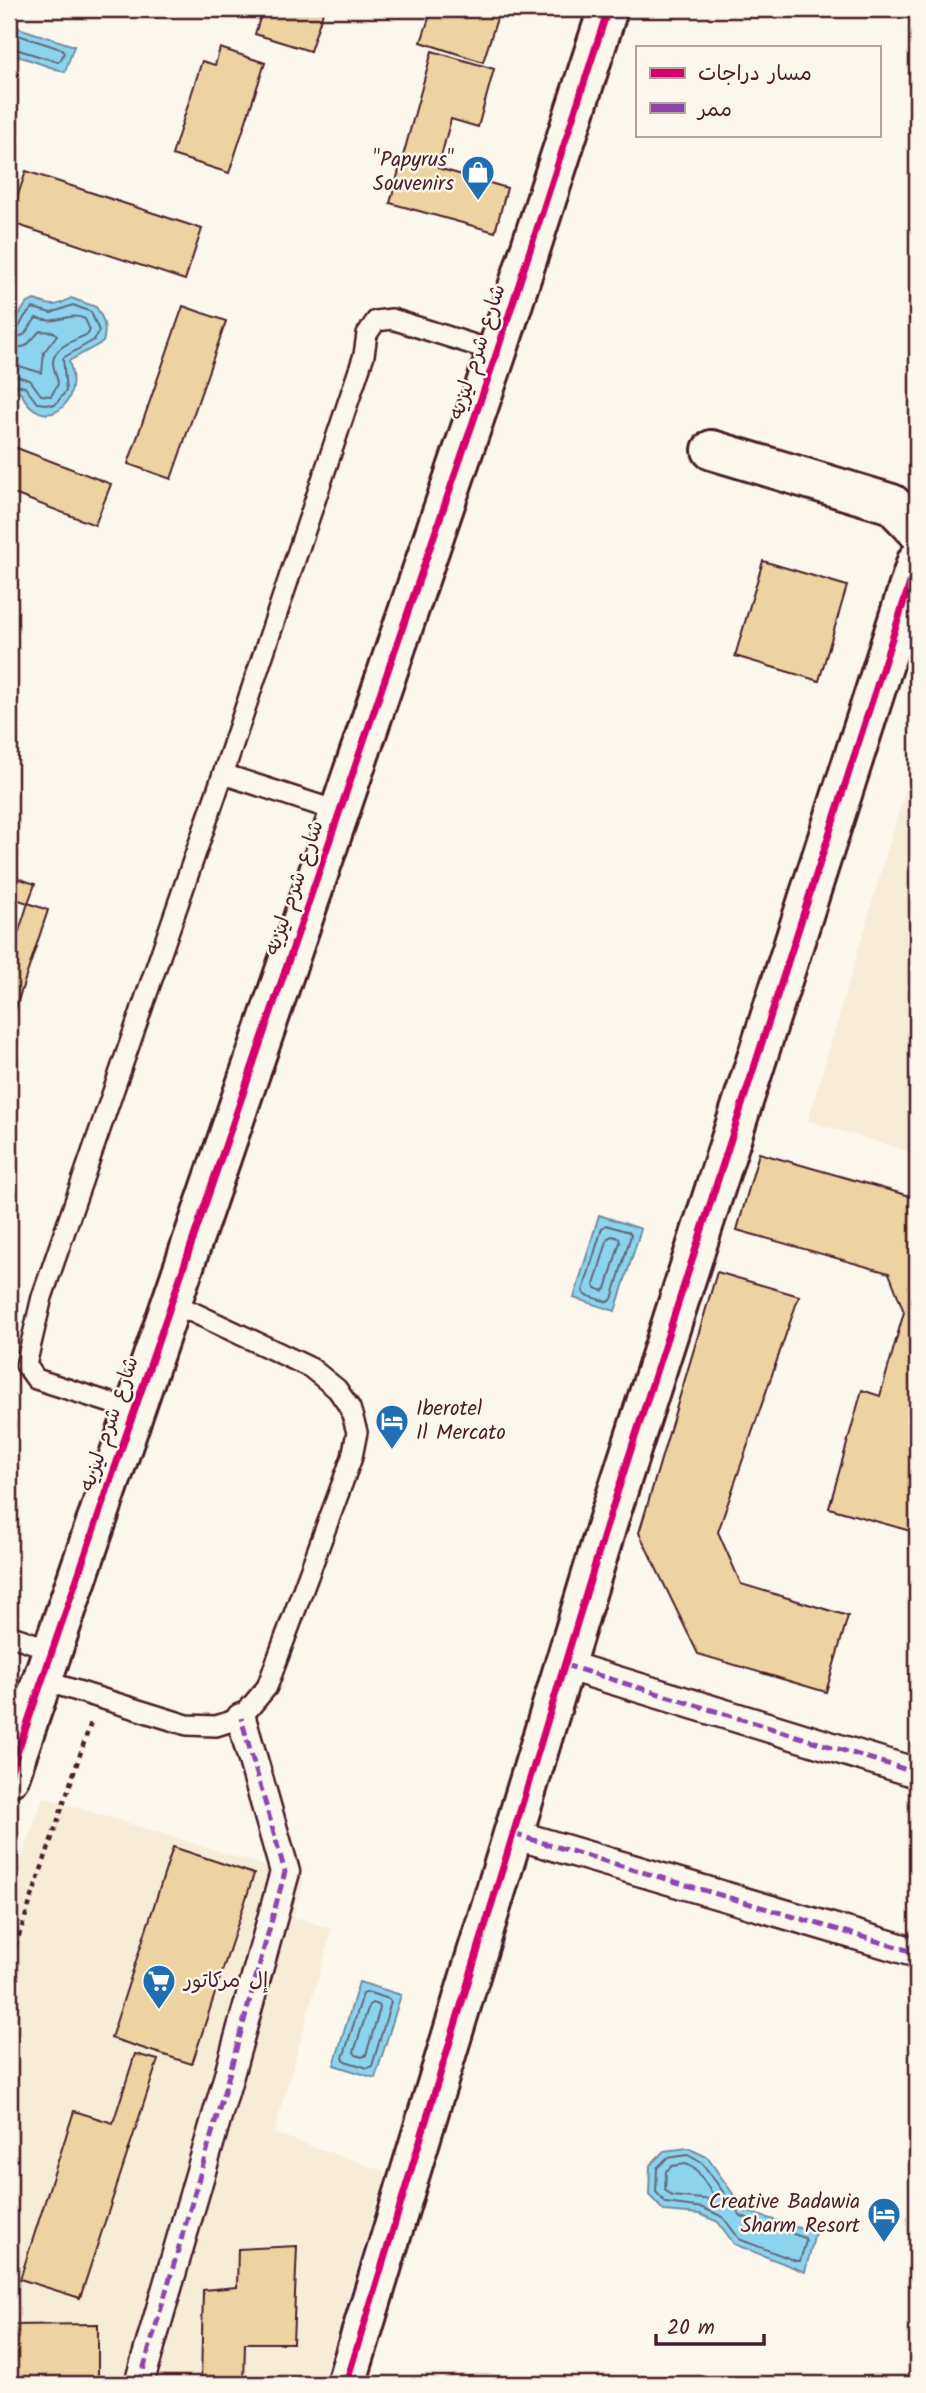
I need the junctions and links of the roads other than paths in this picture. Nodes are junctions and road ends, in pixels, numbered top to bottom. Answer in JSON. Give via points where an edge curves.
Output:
{"nodes":[{"id":1,"x":608,"y":9,"type":"edge"},
{"id":2,"x":498,"y":352,"type":"junction"},
{"id":3,"x":712,"y":450,"type":"dead end"},
{"id":4,"x":917,"y":530,"type":"edge"},
{"id":5,"x":917,"y":561,"type":"edge"},
{"id":6,"x":223,"y":774,"type":"junction"},
{"id":7,"x":340,"y":812,"type":"junction"},
{"id":8,"x":171,"y":1302,"type":"junction"},
{"id":9,"x":133,"y":1410,"type":"junction"},
{"id":10,"x":9,"y":1635,"type":"edge"},
{"id":11,"x":48,"y":1665,"type":"junction"},
{"id":12,"x":565,"y":1665,"type":"junction"},
{"id":13,"x":241,"y":1718,"type":"junction"},
{"id":14,"x":917,"y":1773,"type":"edge"},
{"id":15,"x":9,"y":1777,"type":"edge"},
{"id":16,"x":513,"y":1834,"type":"junction"},
{"id":17,"x":917,"y":1952,"type":"edge"},
{"id":18,"x":139,"y":2384,"type":"edge"},
{"id":19,"x":345,"y":2384,"type":"edge"}],
"edges":[{"from":1,"to":2,"type":"street","name":"شارع شرم ليزيه"},
{"from":2,"to":6,"type":"lane","via":[[392,319],[376,321],[367,334]]},
{"from":2,"to":7,"type":"street","name":"شارع شرم ليزيه"},
{"from":3,"to":4,"type":"street","via":[[892,504]]},
{"from":5,"to":12,"type":"street"},
{"from":6,"to":7,"type":"lane"},
{"from":6,"to":9,"type":"lane","via":[[42,1297],[26,1365],[36,1379]]},
{"from":7,"to":8,"type":"street","name":"شارع شرم ليزيه"},
{"from":8,"to":9,"type":"street","name":"شارع شرم ليزيه"},
{"from":8,"to":13,"type":"lane","via":[[311,1368],[337,1389],[350,1408],[356,1432],[352,1457],[267,1687]]},
{"from":9,"to":11,"type":"street","name":"شارع شرم ليزيه"},
{"from":10,"to":11,"type":"lane"},
{"from":11,"to":13,"type":"lane","via":[[99,1698],[187,1725],[216,1726]]},
{"from":11,"to":15,"type":"street","name":"شارع شرم ليزيه"},
{"from":12,"to":14,"type":"street"},
{"from":12,"to":16,"type":"street"},
{"from":13,"to":18,"type":"street","via":[[285,1872]]},
{"from":16,"to":17,"type":"street"},
{"from":16,"to":19,"type":"street"}]}
